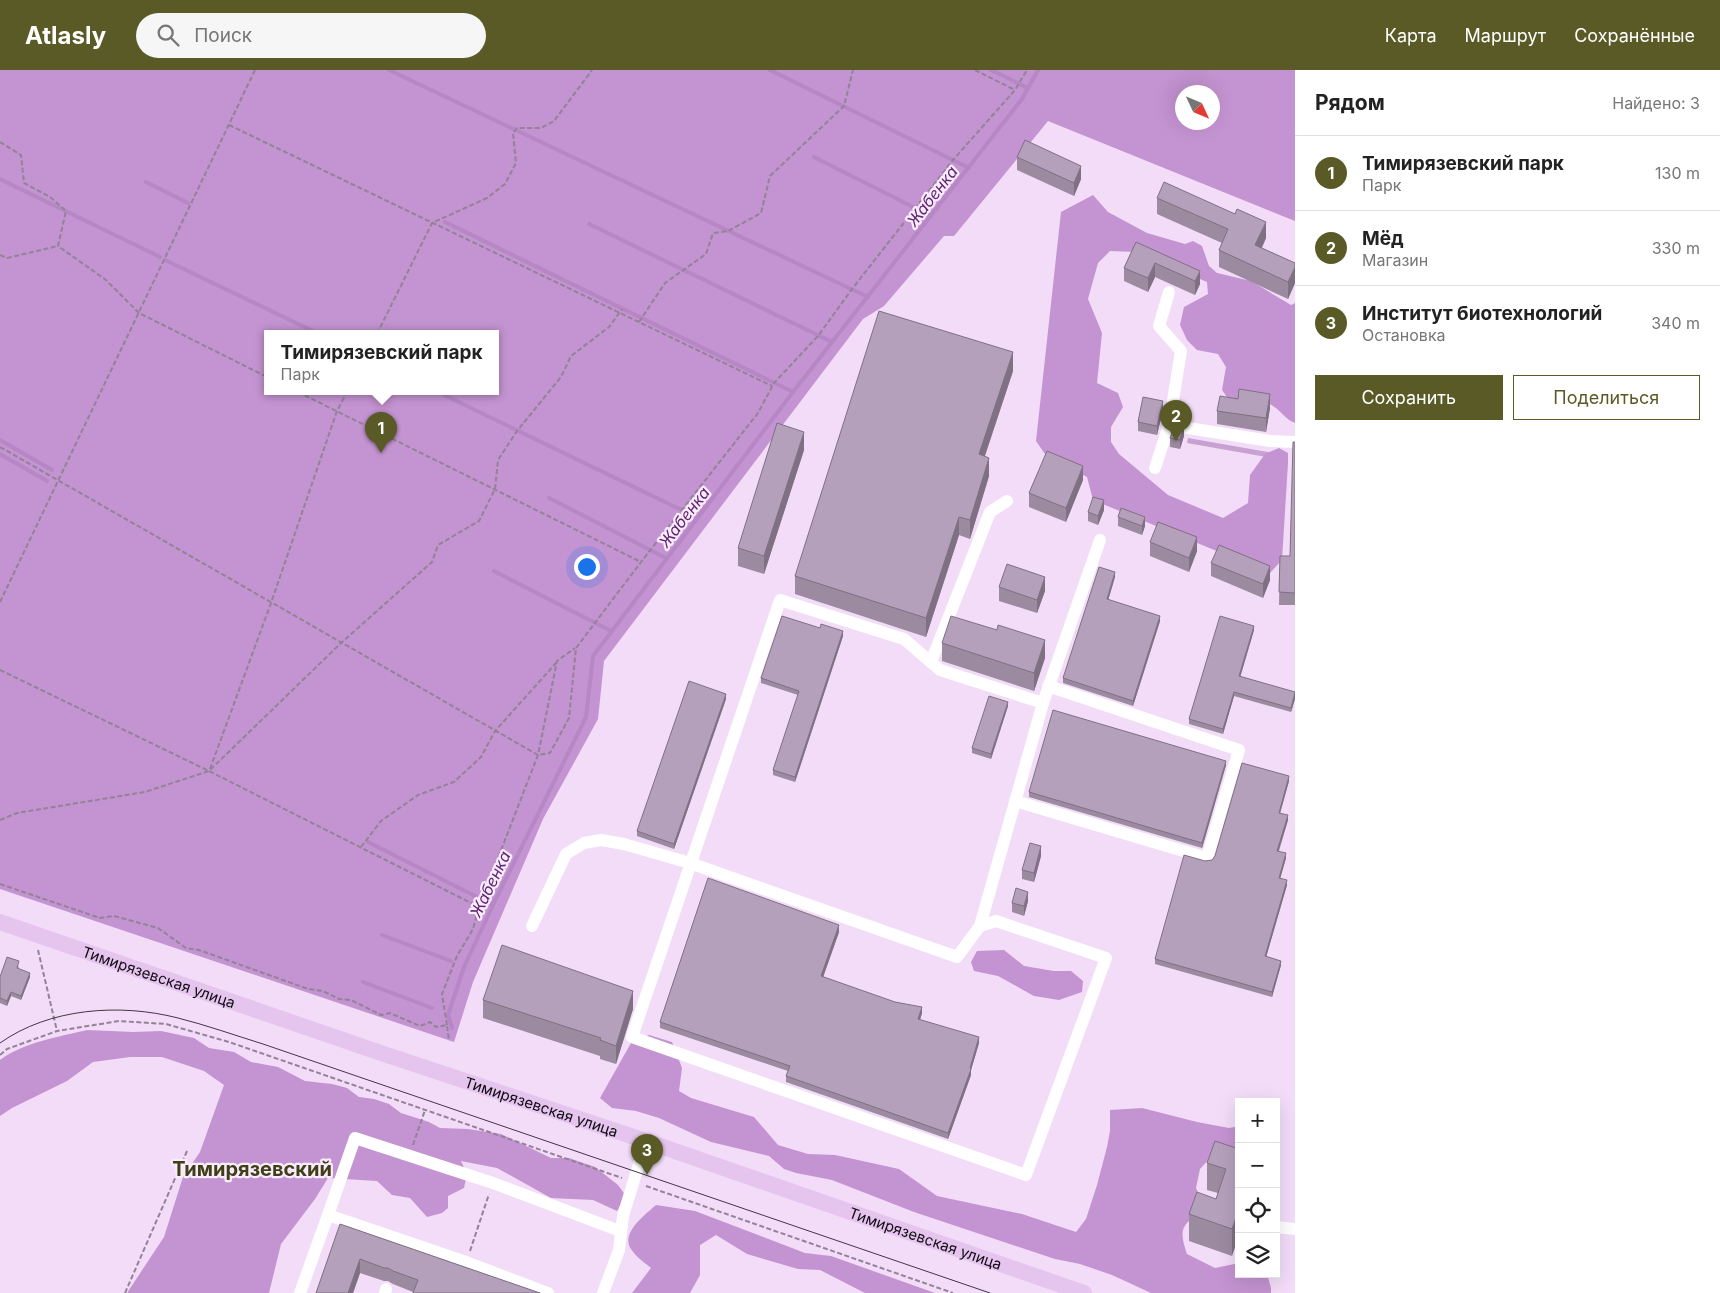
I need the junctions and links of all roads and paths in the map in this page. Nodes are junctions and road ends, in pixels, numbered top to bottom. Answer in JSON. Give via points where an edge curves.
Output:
{"nodes":[{"id":1,"x":255,"y":70,"type":"edge"},
{"id":2,"x":592,"y":70,"type":"edge"},
{"id":3,"x":853,"y":70,"type":"edge"},
{"id":4,"x":975,"y":70,"type":"edge"},
{"id":5,"x":1027,"y":70,"type":"edge"},
{"id":6,"x":1015,"y":90,"type":"junction"},
{"id":7,"x":229,"y":125,"type":"junction"},
{"id":8,"x":0,"y":142,"type":"edge"},
{"id":9,"x":432,"y":223,"type":"junction"},
{"id":10,"x":58,"y":246,"type":"junction"},
{"id":11,"x":0,"y":255,"type":"edge"},
{"id":12,"x":1169,"y":292,"type":"dead end"},
{"id":13,"x":622,"y":309,"type":"dead end"},
{"id":14,"x":139,"y":313,"type":"junction"},
{"id":15,"x":620,"y":313,"type":"junction"},
{"id":16,"x":639,"y":322,"type":"junction"},
{"id":17,"x":379,"y":330,"type":"edge"},
{"id":18,"x":264,"y":376,"type":"edge"},
{"id":19,"x":772,"y":386,"type":"junction"},
{"id":20,"x":304,"y":395,"type":"edge"},
{"id":21,"x":345,"y":395,"type":"edge"},
{"id":22,"x":337,"y":411,"type":"junction"},
{"id":23,"x":1169,"y":425,"type":"junction"},
{"id":24,"x":1295,"y":442,"type":"edge"},
{"id":25,"x":0,"y":447,"type":"edge"},
{"id":26,"x":1155,"y":468,"type":"dead end"},
{"id":27,"x":58,"y":480,"type":"junction"},
{"id":28,"x":495,"y":490,"type":"junction"},
{"id":29,"x":1007,"y":501,"type":"dead end"},
{"id":30,"x":1100,"y":540,"type":"dead end"},
{"id":31,"x":641,"y":562,"type":"junction"},
{"id":32,"x":0,"y":602,"type":"edge"},
{"id":33,"x":271,"y":603,"type":"junction"},
{"id":34,"x":341,"y":643,"type":"junction"},
{"id":35,"x":576,"y":648,"type":"junction"},
{"id":36,"x":558,"y":661,"type":"junction"},
{"id":37,"x":931,"y":662,"type":"junction"},
{"id":38,"x":0,"y":670,"type":"edge"},
{"id":39,"x":1048,"y":686,"type":"junction"},
{"id":40,"x":1042,"y":703,"type":"junction"},
{"id":41,"x":495,"y":731,"type":"junction"},
{"id":42,"x":538,"y":755,"type":"junction"},
{"id":43,"x":209,"y":771,"type":"junction"},
{"id":44,"x":1015,"y":801,"type":"junction"},
{"id":45,"x":0,"y":820,"type":"edge"},
{"id":46,"x":361,"y":848,"type":"junction"},
{"id":47,"x":690,"y":863,"type":"junction"},
{"id":48,"x":0,"y":884,"type":"edge"},
{"id":49,"x":478,"y":907,"type":"junction"},
{"id":50,"x":0,"y":922,"type":"edge"},
{"id":51,"x":532,"y":926,"type":"dead end"},
{"id":52,"x":980,"y":926,"type":"junction"},
{"id":53,"x":35,"y":934,"type":"junction"},
{"id":54,"x":447,"y":1025,"type":"junction"},
{"id":55,"x":57,"y":1031,"type":"junction"},
{"id":56,"x":450,"y":1041,"type":"dead end"},
{"id":57,"x":0,"y":1055,"type":"edge"},
{"id":58,"x":425,"y":1110,"type":"junction"},
{"id":59,"x":646,"y":1141,"type":"junction"},
{"id":60,"x":187,"y":1151,"type":"dead end"},
{"id":61,"x":409,"y":1156,"type":"junction"},
{"id":62,"x":634,"y":1182,"type":"junction"},
{"id":63,"x":493,"y":1183,"type":"junction"},
{"id":64,"x":328,"y":1215,"type":"junction"},
{"id":65,"x":1280,"y":1227,"type":"edge"},
{"id":66,"x":1295,"y":1229,"type":"edge"},
{"id":67,"x":620,"y":1231,"type":"junction"},
{"id":68,"x":466,"y":1262,"type":"junction"},
{"id":69,"x":125,"y":1293,"type":"edge"},
{"id":70,"x":300,"y":1293,"type":"edge"},
{"id":71,"x":548,"y":1293,"type":"edge"},
{"id":72,"x":603,"y":1293,"type":"edge"},
{"id":73,"x":953,"y":1293,"type":"edge"},
{"id":74,"x":1084,"y":1293,"type":"edge"}],
"edges":[{"from":1,"to":7,"type":"path"},
{"from":2,"to":9,"type":"path","via":[[554,121],[541,128],[514,130],[516,163],[505,184],[487,198]]},
{"from":3,"to":16,"type":"path","via":[[844,106],[770,176],[761,213],[728,231],[714,233],[706,254],[665,283]]},
{"from":4,"to":6,"type":"path"},
{"from":5,"to":6,"type":"path"},
{"from":6,"to":19,"type":"path","via":[[953,160],[818,336]]},
{"from":7,"to":9,"type":"path"},
{"from":7,"to":14,"type":"path"},
{"from":8,"to":10,"type":"path","via":[[21,155],[24,183],[50,197],[66,211]]},
{"from":9,"to":15,"type":"path"},
{"from":9,"to":17,"type":"path"},
{"from":10,"to":11,"type":"path","via":[[7,258]]},
{"from":10,"to":14,"type":"path","via":[[106,280]]},
{"from":12,"to":23,"type":"lane","via":[[1159,326],[1181,351]]},
{"from":13,"to":15,"type":"path"},
{"from":14,"to":18,"type":"path"},
{"from":14,"to":27,"type":"path"},
{"from":15,"to":16,"type":"path"},
{"from":15,"to":28,"type":"path","via":[[609,327],[570,356],[561,377],[517,430],[498,460]]},
{"from":16,"to":19,"type":"path"},
{"from":19,"to":31,"type":"path","via":[[758,413]]},
{"from":20,"to":22,"type":"path"},
{"from":21,"to":22,"type":"path"},
{"from":22,"to":28,"type":"path"},
{"from":22,"to":33,"type":"path"},
{"from":23,"to":24,"type":"lane"},
{"from":23,"to":26,"type":"lane"},
{"from":25,"to":27,"type":"path"},
{"from":27,"to":32,"type":"path"},
{"from":27,"to":33,"type":"path"},
{"from":28,"to":31,"type":"path"},
{"from":28,"to":34,"type":"path","via":[[479,521],[438,545],[432,562]]},
{"from":29,"to":37,"type":"lane","via":[[990,512]]},
{"from":30,"to":39,"type":"lane"},
{"from":31,"to":35,"type":"path"},
{"from":33,"to":34,"type":"path"},
{"from":33,"to":43,"type":"path"},
{"from":34,"to":41,"type":"path"},
{"from":34,"to":43,"type":"path"},
{"from":35,"to":36,"type":"path"},
{"from":35,"to":42,"type":"path","via":[[568,718],[550,753]]},
{"from":36,"to":41,"type":"path"},
{"from":36,"to":42,"type":"path"},
{"from":37,"to":40,"type":"lane","via":[[940,670]]},
{"from":37,"to":47,"type":"lane","via":[[904,639],[780,600]]},
{"from":38,"to":43,"type":"path"},
{"from":39,"to":40,"type":"lane"},
{"from":39,"to":44,"type":"lane","via":[[1239,750],[1207,858]]},
{"from":40,"to":44,"type":"lane"},
{"from":41,"to":42,"type":"path"},
{"from":41,"to":46,"type":"path","via":[[481,757],[454,782],[418,795],[381,821]]},
{"from":42,"to":49,"type":"path"},
{"from":43,"to":45,"type":"path","via":[[145,792],[17,813]]},
{"from":43,"to":46,"type":"path"},
{"from":44,"to":52,"type":"lane"},
{"from":46,"to":49,"type":"path"},
{"from":47,"to":51,"type":"lane","via":[[624,844],[601,840],[584,843],[566,854]]},
{"from":47,"to":52,"type":"lane","via":[[957,957]]},
{"from":47,"to":52,"type":"lane","via":[[632,1037],[1026,1175],[1106,958],[996,921]]},
{"from":48,"to":54,"type":"path","via":[[100,918],[114,916],[158,928],[186,948],[308,989],[323,991],[339,1000],[351,1000],[381,1015],[390,1013],[420,1026],[430,1022],[436,1027]]},
{"from":49,"to":54,"type":"path","via":[[473,929],[457,956],[442,994]]},
{"from":50,"to":53,"type":"main road","name":"Тимирязевская улица"},
{"from":53,"to":55,"type":"path"},
{"from":53,"to":59,"type":"main road","name":"Тимирязевская улица"},
{"from":54,"to":56,"type":"path"},
{"from":55,"to":57,"type":"path","via":[[7,1049]]},
{"from":55,"to":58,"type":"path","via":[[119,1020],[166,1024],[229,1042]]},
{"from":58,"to":61,"type":"path"},
{"from":58,"to":62,"type":"path"},
{"from":59,"to":62,"type":"lane"},
{"from":59,"to":74,"type":"main road","name":"Тимирязевская улица"},
{"from":60,"to":69,"type":"path"},
{"from":61,"to":63,"type":"lane"},
{"from":61,"to":64,"type":"lane","via":[[355,1138]]},
{"from":62,"to":67,"type":"lane"},
{"from":62,"to":73,"type":"path"},
{"from":63,"to":67,"type":"lane"},
{"from":63,"to":68,"type":"path"},
{"from":64,"to":68,"type":"lane"},
{"from":64,"to":70,"type":"lane"},
{"from":65,"to":66,"type":"lane"},
{"from":67,"to":72,"type":"lane","via":[[619,1250]]},
{"from":68,"to":71,"type":"lane"}]}
